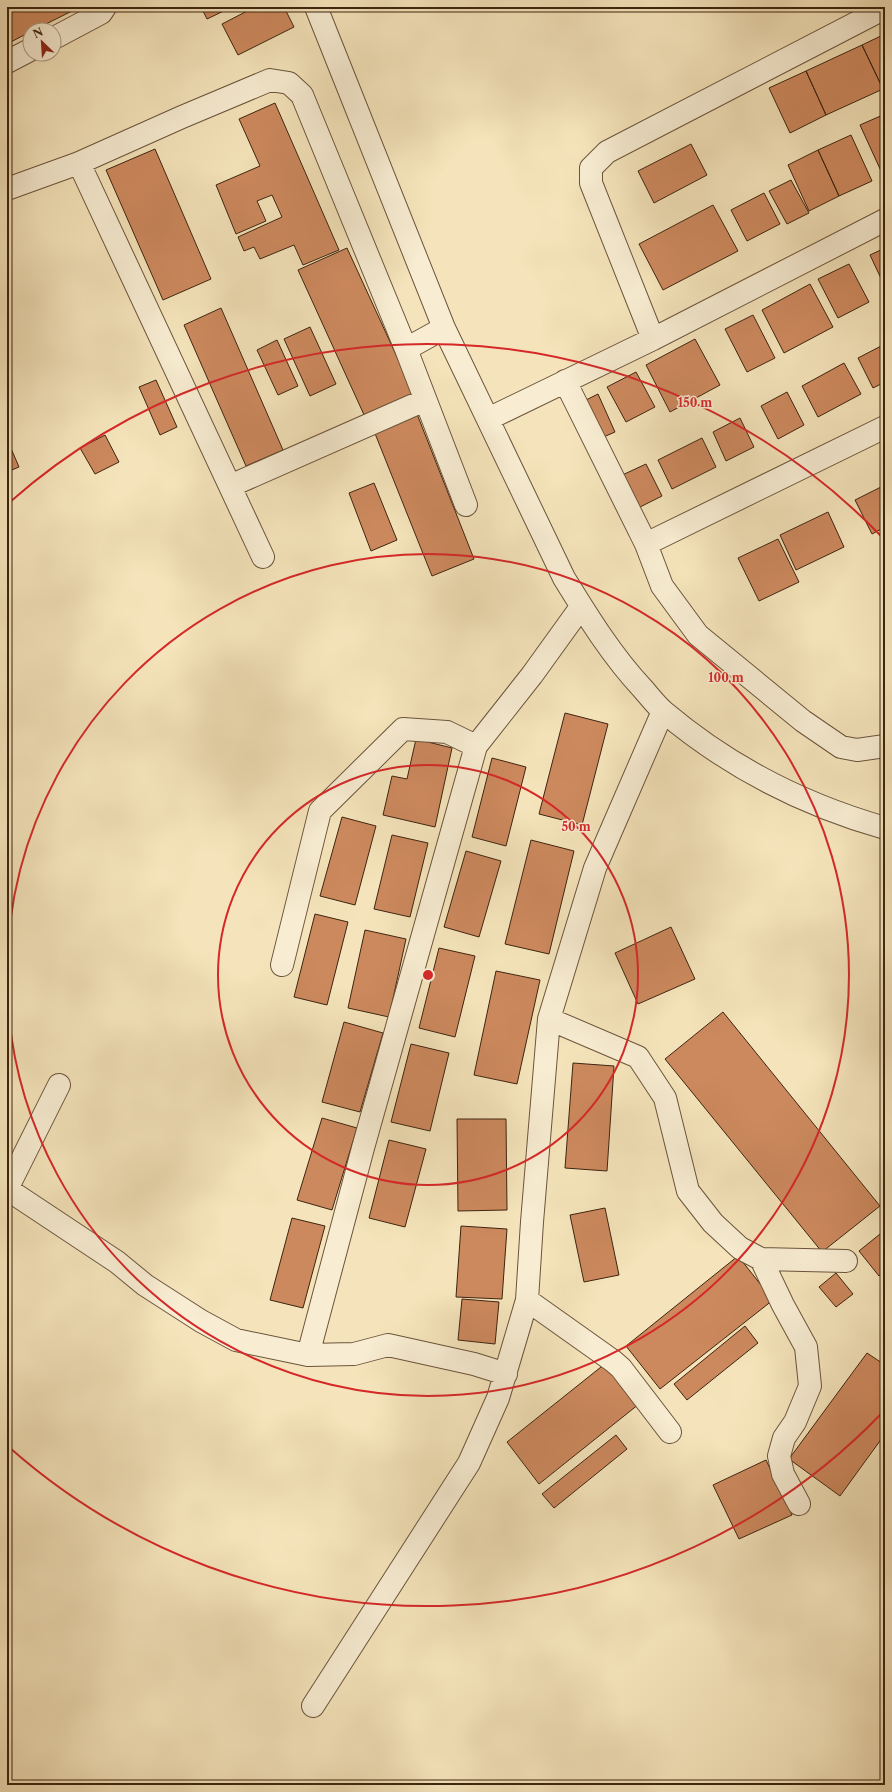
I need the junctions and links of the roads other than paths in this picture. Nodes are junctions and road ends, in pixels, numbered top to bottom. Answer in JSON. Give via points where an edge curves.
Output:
{"nodes":[{"id":1,"x":105,"y":7,"type":"edge"},
{"id":2,"x":316,"y":7,"type":"edge"},
{"id":3,"x":885,"y":8,"type":"edge"},
{"id":4,"x":62,"y":34,"type":"edge"},
{"id":5,"x":22,"y":54,"type":"edge"},
{"id":6,"x":7,"y":62,"type":"edge"},
{"id":7,"x":79,"y":163,"type":"junction"},
{"id":8,"x":7,"y":189,"type":"edge"},
{"id":9,"x":885,"y":220,"type":"edge"},
{"id":10,"x":444,"y":328,"type":"junction"},
{"id":11,"x":653,"y":340,"type":"junction"},
{"id":12,"x":406,"y":349,"type":"junction"},
{"id":13,"x":564,"y":381,"type":"junction"},
{"id":14,"x":425,"y":400,"type":"junction"},
{"id":15,"x":488,"y":419,"type":"junction"},
{"id":16,"x":885,"y":427,"type":"edge"},
{"id":17,"x":230,"y":486,"type":"junction"},
{"id":18,"x":466,"y":505,"type":"dead end"},
{"id":19,"x":646,"y":544,"type":"junction"},
{"id":20,"x":263,"y":557,"type":"dead end"},
{"id":21,"x":581,"y":607,"type":"junction"},
{"id":22,"x":663,"y":711,"type":"junction"},
{"id":23,"x":476,"y":746,"type":"junction"},
{"id":24,"x":885,"y":746,"type":"edge"},
{"id":25,"x":885,"y":828,"type":"edge"},
{"id":26,"x":282,"y":965,"type":"dead end"},
{"id":27,"x":549,"y":1019,"type":"junction"},
{"id":28,"x":59,"y":1085,"type":"dead end"},
{"id":29,"x":7,"y":1189,"type":"edge"},
{"id":30,"x":761,"y":1259,"type":"junction"},
{"id":31,"x":846,"y":1261,"type":"dead end"},
{"id":32,"x":527,"y":1300,"type":"junction"},
{"id":33,"x":308,"y":1354,"type":"junction"},
{"id":34,"x":506,"y":1374,"type":"junction"},
{"id":35,"x":670,"y":1432,"type":"dead end"},
{"id":36,"x":799,"y":1504,"type":"dead end"},
{"id":37,"x":314,"y":1706,"type":"dead end"}],
"edges":[{"from":1,"to":4,"type":"street","via":[[101,13]]},
{"from":2,"to":10,"type":"street"},
{"from":3,"to":11,"type":"street","via":[[607,152],[591,168],[591,183]]},
{"from":5,"to":6,"type":"street"},
{"from":7,"to":8,"type":"street"},
{"from":7,"to":12,"type":"street","via":[[270,80],[289,83],[302,95]]},
{"from":7,"to":17,"type":"street"},
{"from":9,"to":11,"type":"street"},
{"from":10,"to":12,"type":"street"},
{"from":10,"to":15,"type":"street"},
{"from":11,"to":13,"type":"street"},
{"from":12,"to":14,"type":"street"},
{"from":13,"to":15,"type":"street"},
{"from":13,"to":19,"type":"street"},
{"from":14,"to":17,"type":"street"},
{"from":14,"to":18,"type":"street"},
{"from":15,"to":21,"type":"street","via":[[564,578]]},
{"from":16,"to":19,"type":"street"},
{"from":17,"to":20,"type":"street"},
{"from":19,"to":24,"type":"street","via":[[662,586],[698,635],[803,721],[841,747],[857,750]]},
{"from":21,"to":22,"type":"street","via":[[624,669]]},
{"from":21,"to":23,"type":"street"},
{"from":22,"to":25,"type":"street","via":[[720,755],[782,790]]},
{"from":22,"to":27,"type":"street","via":[[595,868]]},
{"from":23,"to":26,"type":"street","via":[[448,732],[403,729],[320,810]]},
{"from":23,"to":33,"type":"street"},
{"from":27,"to":30,"type":"street","via":[[638,1057],[664,1098],[688,1192],[708,1218],[740,1248]]},
{"from":27,"to":32,"type":"street"},
{"from":28,"to":29,"type":"street"},
{"from":29,"to":33,"type":"street","via":[[201,1321],[236,1340]]},
{"from":30,"to":31,"type":"street"},
{"from":30,"to":36,"type":"street","via":[[806,1347],[810,1386],[795,1422],[784,1438],[779,1456],[783,1474]]},
{"from":32,"to":34,"type":"street"},
{"from":32,"to":35,"type":"street","via":[[617,1364]]},
{"from":33,"to":34,"type":"street","via":[[354,1354],[388,1345],[474,1364]]},
{"from":34,"to":37,"type":"street","via":[[469,1463]]}]}
